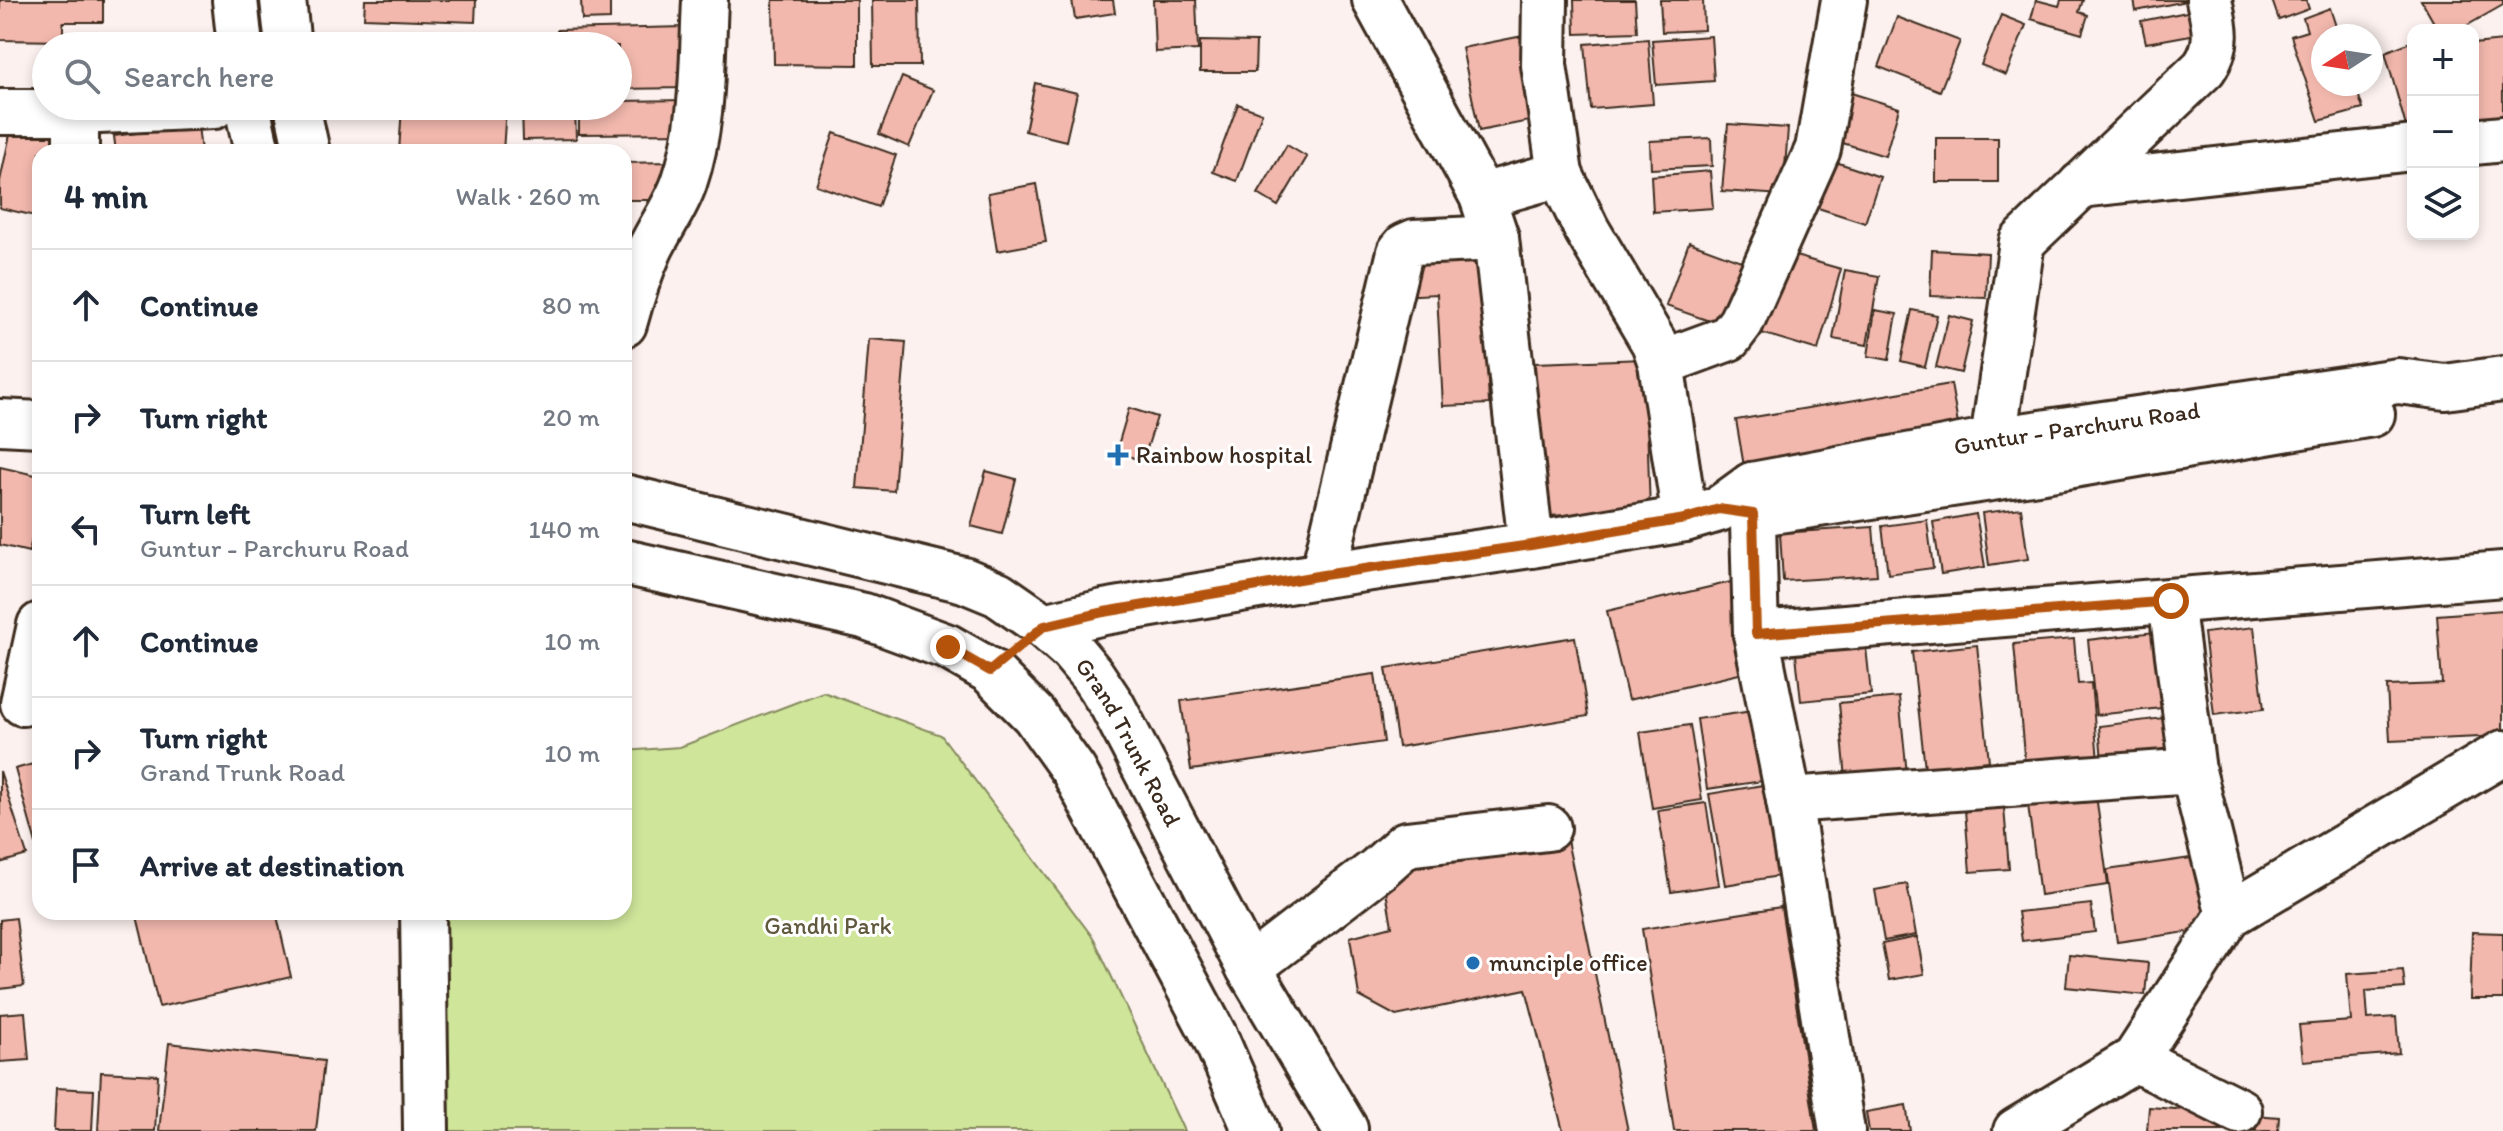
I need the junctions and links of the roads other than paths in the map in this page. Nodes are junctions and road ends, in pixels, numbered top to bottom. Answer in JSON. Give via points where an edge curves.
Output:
{"nodes":[{"id":1,"x":235,"y":0,"type":"edge"},
{"id":2,"x":283,"y":0,"type":"edge"},
{"id":3,"x":705,"y":0,"type":"edge"},
{"id":4,"x":1375,"y":0,"type":"edge"},
{"id":5,"x":1545,"y":0,"type":"edge"},
{"id":6,"x":1844,"y":0,"type":"edge"},
{"id":7,"x":2209,"y":0,"type":"edge"},
{"id":8,"x":238,"y":32,"type":"edge"},
{"id":9,"x":286,"y":32,"type":"edge"},
{"id":10,"x":0,"y":112,"type":"edge"},
{"id":11,"x":140,"y":120,"type":"edge"},
{"id":12,"x":250,"y":120,"type":"edge"},
{"id":13,"x":300,"y":120,"type":"edge"},
{"id":14,"x":76,"y":132,"type":"edge"},
{"id":15,"x":2503,"y":139,"type":"edge"},
{"id":16,"x":2479,"y":141,"type":"edge"},
{"id":17,"x":255,"y":144,"type":"edge"},
{"id":18,"x":305,"y":144,"type":"edge"},
{"id":19,"x":2407,"y":149,"type":"edge"},
{"id":20,"x":1560,"y":174,"type":"junction"},
{"id":21,"x":2081,"y":185,"type":"junction"},
{"id":22,"x":1482,"y":196,"type":"junction"},
{"id":23,"x":1496,"y":238,"type":"junction"},
{"id":24,"x":632,"y":294,"type":"edge"},
{"id":25,"x":1661,"y":363,"type":"junction"},
{"id":26,"x":2503,"y":379,"type":"edge"},
{"id":27,"x":0,"y":422,"type":"edge"},
{"id":28,"x":32,"y":424,"type":"edge"},
{"id":29,"x":1998,"y":458,"type":"junction"},
{"id":30,"x":632,"y":499,"type":"edge"},
{"id":31,"x":1728,"y":507,"type":"junction"},
{"id":32,"x":1531,"y":545,"type":"junction"},
{"id":33,"x":632,"y":564,"type":"edge"},
{"id":34,"x":2503,"y":574,"type":"edge"},
{"id":35,"x":1323,"y":575,"type":"junction"},
{"id":36,"x":2171,"y":601,"type":"junction"},
{"id":37,"x":1044,"y":626,"type":"junction"},
{"id":38,"x":1756,"y":634,"type":"junction"},
{"id":39,"x":32,"y":658,"type":"edge"},
{"id":40,"x":990,"y":671,"type":"junction"},
{"id":41,"x":21,"y":704,"type":"edge"},
{"id":42,"x":2503,"y":753,"type":"edge"},
{"id":43,"x":2193,"y":771,"type":"junction"},
{"id":44,"x":1789,"y":800,"type":"junction"},
{"id":45,"x":1548,"y":828,"type":"dead end"},
{"id":46,"x":2229,"y":915,"type":"junction"},
{"id":47,"x":423,"y":920,"type":"edge"},
{"id":48,"x":1249,"y":968,"type":"junction"},
{"id":49,"x":2135,"y":1059,"type":"junction"},
{"id":50,"x":2239,"y":1111,"type":"dead end"},
{"id":51,"x":1333,"y":1130,"type":"edge"},
{"id":52,"x":426,"y":1131,"type":"edge"},
{"id":53,"x":1256,"y":1131,"type":"edge"},
{"id":54,"x":1842,"y":1131,"type":"edge"},
{"id":55,"x":2016,"y":1131,"type":"edge"}],
"edges":[{"from":1,"to":8,"type":"street"},
{"from":2,"to":9,"type":"street"},
{"from":3,"to":24,"type":"street","via":[[692,152],[684,184]]},
{"from":4,"to":22,"type":"street"},
{"from":5,"to":20,"type":"street","via":[[1544,65]]},
{"from":6,"to":25,"type":"street","via":[[1818,149],[1741,322],[1729,338]]},
{"from":7,"to":21,"type":"street","via":[[2216,43],[2204,68]]},
{"from":10,"to":14,"type":"street"},
{"from":11,"to":14,"type":"street"},
{"from":12,"to":17,"type":"street"},
{"from":13,"to":18,"type":"street"},
{"from":15,"to":16,"type":"street"},
{"from":19,"to":21,"type":"street"},
{"from":20,"to":22,"type":"street"},
{"from":20,"to":25,"type":"street"},
{"from":21,"to":29,"type":"street","via":[[2022,242]]},
{"from":22,"to":23,"type":"street"},
{"from":23,"to":32,"type":"street"},
{"from":23,"to":35,"type":"street","via":[[1414,242],[1400,252]]},
{"from":25,"to":31,"type":"street"},
{"from":26,"to":29,"type":"street","name":"Guntur - Parchuru Road","via":[[2445,387],[2402,409],[2177,430]]},
{"from":27,"to":28,"type":"street"},
{"from":29,"to":31,"type":"street","name":"Guntur - Parchuru Road"},
{"from":30,"to":37,"type":"street","name":"Grand Trunk Road","via":[[964,580],[998,594]]},
{"from":31,"to":32,"type":"street","name":"Guntur - Parchuru Road"},
{"from":31,"to":38,"type":"street"},
{"from":32,"to":35,"type":"street","name":"Guntur - Parchuru Road"},
{"from":33,"to":40,"type":"street","via":[[864,616],[948,647]]},
{"from":34,"to":36,"type":"street"},
{"from":35,"to":37,"type":"street","name":"Guntur - Parchuru Road"},
{"from":36,"to":38,"type":"street"},
{"from":36,"to":43,"type":"street"},
{"from":37,"to":40,"type":"street"},
{"from":37,"to":48,"type":"street","name":"Grand Trunk Road","via":[[1071,650],[1112,705]]},
{"from":38,"to":44,"type":"street"},
{"from":39,"to":41,"type":"street"},
{"from":40,"to":53,"type":"street","via":[[1034,715],[1074,771],[1215,1037]]},
{"from":42,"to":46,"type":"street"},
{"from":43,"to":44,"type":"street"},
{"from":43,"to":46,"type":"street"},
{"from":44,"to":54,"type":"street"},
{"from":45,"to":48,"type":"street","via":[[1406,844]]},
{"from":46,"to":49,"type":"street"},
{"from":47,"to":52,"type":"street"},
{"from":48,"to":51,"type":"street","name":"Grand Trunk Road"},
{"from":49,"to":50,"type":"street"},
{"from":49,"to":55,"type":"street"}]}
